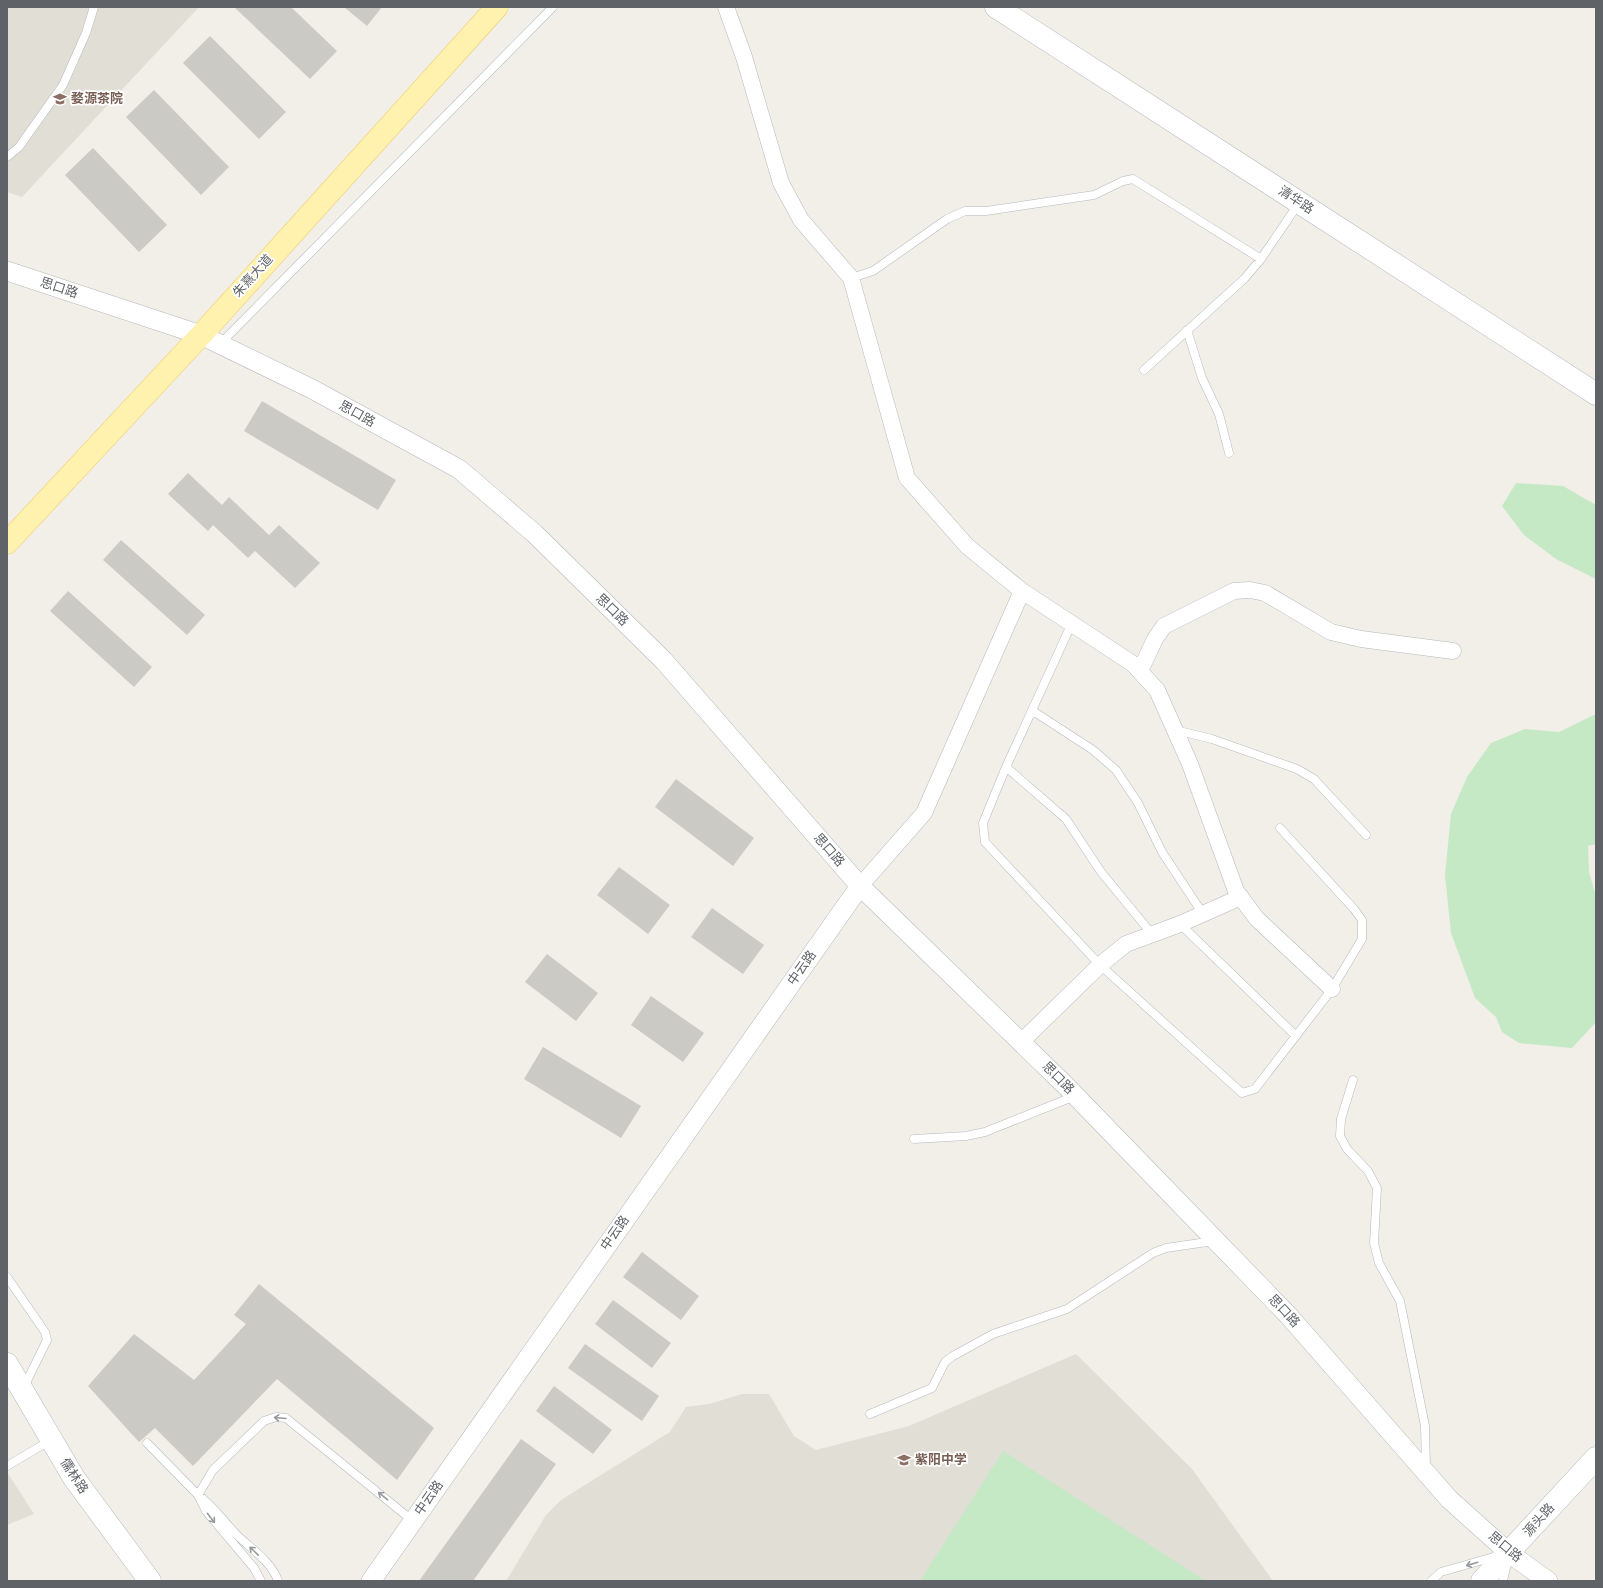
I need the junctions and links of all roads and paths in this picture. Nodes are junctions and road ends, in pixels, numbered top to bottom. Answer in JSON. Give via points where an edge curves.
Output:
{"nodes":[{"id":1,"x":94,"y":7,"type":"edge"},
{"id":2,"x":497,"y":7,"type":"edge"},
{"id":3,"x":553,"y":7,"type":"edge"},
{"id":4,"x":726,"y":7,"type":"edge"},
{"id":5,"x":996,"y":7,"type":"edge"},
{"id":6,"x":7,"y":157,"type":"edge"},
{"id":7,"x":1299,"y":202,"type":"junction"},
{"id":8,"x":1261,"y":259,"type":"junction"},
{"id":9,"x":7,"y":271,"type":"edge"},
{"id":10,"x":851,"y":278,"type":"junction"},
{"id":11,"x":1187,"y":330,"type":"junction"},
{"id":12,"x":201,"y":335,"type":"junction"},
{"id":13,"x":220,"y":344,"type":"junction"},
{"id":14,"x":1144,"y":370,"type":"dead end"},
{"id":15,"x":1596,"y":394,"type":"edge"},
{"id":16,"x":1229,"y":453,"type":"dead end"},
{"id":17,"x":7,"y":543,"type":"edge"},
{"id":18,"x":1022,"y":591,"type":"junction"},
{"id":19,"x":1072,"y":623,"type":"junction"},
{"id":20,"x":1453,"y":651,"type":"dead end"},
{"id":21,"x":1140,"y":672,"type":"junction"},
{"id":22,"x":1033,"y":711,"type":"junction"},
{"id":23,"x":1175,"y":730,"type":"junction"},
{"id":24,"x":1006,"y":767,"type":"junction"},
{"id":25,"x":1280,"y":828,"type":"dead end"},
{"id":26,"x":1366,"y":834,"type":"dead end"},
{"id":27,"x":860,"y":886,"type":"junction"},
{"id":28,"x":1241,"y":897,"type":"junction"},
{"id":29,"x":1203,"y":914,"type":"junction"},
{"id":30,"x":1180,"y":924,"type":"junction"},
{"id":31,"x":1152,"y":934,"type":"junction"},
{"id":32,"x":1100,"y":965,"type":"junction"},
{"id":33,"x":1332,"y":989,"type":"junction"},
{"id":34,"x":1296,"y":1036,"type":"junction"},
{"id":35,"x":1021,"y":1042,"type":"junction"},
{"id":36,"x":1353,"y":1080,"type":"dead end"},
{"id":37,"x":1076,"y":1096,"type":"junction"},
{"id":38,"x":914,"y":1139,"type":"dead end"},
{"id":39,"x":1216,"y":1241,"type":"junction"},
{"id":40,"x":7,"y":1277,"type":"edge"},
{"id":41,"x":7,"y":1364,"type":"edge"},
{"id":42,"x":22,"y":1390,"type":"junction"},
{"id":43,"x":870,"y":1414,"type":"dead end"},
{"id":44,"x":51,"y":1439,"type":"junction"},
{"id":45,"x":147,"y":1443,"type":"dead end"},
{"id":46,"x":1596,"y":1458,"type":"edge"},
{"id":47,"x":7,"y":1466,"type":"edge"},
{"id":48,"x":1427,"y":1473,"type":"junction"},
{"id":49,"x":198,"y":1495,"type":"junction"},
{"id":50,"x":413,"y":1521,"type":"junction"},
{"id":51,"x":1509,"y":1553,"type":"junction"},
{"id":52,"x":150,"y":1581,"type":"edge"},
{"id":53,"x":261,"y":1581,"type":"edge"},
{"id":54,"x":278,"y":1581,"type":"edge"},
{"id":55,"x":371,"y":1581,"type":"edge"},
{"id":56,"x":1431,"y":1581,"type":"edge"},
{"id":57,"x":1482,"y":1581,"type":"edge"},
{"id":58,"x":1503,"y":1581,"type":"edge"},
{"id":59,"x":1548,"y":1581,"type":"edge"}],
"edges":[{"from":1,"to":6,"type":"lane","via":[[86,33],[63,85],[19,147]]},
{"from":2,"to":12,"type":"main road","name":"朱熹大道"},
{"from":3,"to":13,"type":"lane"},
{"from":4,"to":10,"type":"street","via":[[744,57],[781,183],[801,220]]},
{"from":5,"to":7,"type":"main road","name":"清华路"},
{"from":7,"to":8,"type":"lane"},
{"from":7,"to":15,"type":"main road","name":"清华路"},
{"from":8,"to":10,"type":"lane","via":[[1132,179],[1094,195],[986,211],[966,211],[947,219],[873,271]]},
{"from":8,"to":11,"type":"lane"},
{"from":9,"to":12,"type":"street","name":"思口路"},
{"from":10,"to":18,"type":"street","via":[[907,478],[968,546]]},
{"from":11,"to":14,"type":"lane"},
{"from":11,"to":16,"type":"lane","via":[[1202,378],[1219,414]]},
{"from":12,"to":13,"type":"street","name":"思口路"},
{"from":12,"to":17,"type":"main road","name":"朱熹大道"},
{"from":13,"to":27,"type":"street","name":"思口路","via":[[312,389],[459,470],[529,529],[664,661]]},
{"from":18,"to":19,"type":"street"},
{"from":18,"to":27,"type":"street","via":[[924,813]]},
{"from":19,"to":21,"type":"street","via":[[1133,664]]},
{"from":19,"to":22,"type":"lane"},
{"from":20,"to":21,"type":"street","via":[[1361,639],[1331,632],[1265,593],[1250,590],[1234,591],[1164,626]]},
{"from":21,"to":23,"type":"street","via":[[1157,690]]},
{"from":22,"to":24,"type":"lane"},
{"from":22,"to":29,"type":"lane","via":[[1093,750],[1116,770],[1138,803],[1162,852]]},
{"from":23,"to":26,"type":"lane","via":[[1212,739],[1296,769],[1314,779]]},
{"from":23,"to":28,"type":"street","via":[[1236,891]]},
{"from":24,"to":31,"type":"lane","via":[[1066,819],[1101,872]]},
{"from":24,"to":32,"type":"lane","via":[[983,823],[985,842]]},
{"from":25,"to":33,"type":"lane","via":[[1362,920],[1362,939]]},
{"from":27,"to":35,"type":"street","name":"思口路"},
{"from":27,"to":50,"type":"street","name":"中云路"},
{"from":28,"to":29,"type":"street"},
{"from":28,"to":33,"type":"street","via":[[1257,919]]},
{"from":29,"to":30,"type":"street"},
{"from":30,"to":31,"type":"street"},
{"from":30,"to":34,"type":"lane"},
{"from":31,"to":32,"type":"street","via":[[1126,944]]},
{"from":32,"to":34,"type":"lane","via":[[1242,1093],[1254,1089]]},
{"from":32,"to":35,"type":"street"},
{"from":33,"to":34,"type":"lane"},
{"from":35,"to":37,"type":"street","name":"思口路"},
{"from":36,"to":48,"type":"lane","via":[[1341,1119],[1340,1136],[1347,1149],[1368,1171],[1377,1188],[1374,1243],[1379,1263],[1400,1301],[1425,1426]]},
{"from":37,"to":38,"type":"lane","via":[[985,1132],[966,1136]]},
{"from":37,"to":39,"type":"street","name":"思口路"},
{"from":39,"to":43,"type":"lane","via":[[1166,1248],[1153,1253],[1068,1309],[993,1334],[953,1356],[945,1362],[932,1388]]},
{"from":39,"to":48,"type":"street","name":"思口路","via":[[1288,1315]]},
{"from":40,"to":42,"type":"lane","via":[[47,1340]]},
{"from":41,"to":42,"type":"main road","name":"儒林路"},
{"from":42,"to":44,"type":"main road","name":"儒林路"},
{"from":44,"to":47,"type":"lane"},
{"from":44,"to":52,"type":"main road","name":"儒林路","via":[[74,1478]]},
{"from":45,"to":49,"type":"lane"},
{"from":46,"to":51,"type":"main road","name":"源头路"},
{"from":48,"to":51,"type":"street","name":"思口路","via":[[1449,1499]]},
{"from":50,"to":49,"type":"lane","one_way":true,"via":[[286,1418],[276,1417],[264,1421],[213,1470]]},
{"from":49,"to":53,"type":"lane","one_way":true,"via":[[206,1511],[254,1568]]},
{"from":54,"to":49,"type":"lane","one_way":true,"via":[[270,1567],[205,1499]]},
{"from":50,"to":55,"type":"street","name":"中云路"},
{"from":51,"to":56,"type":"lane","one_way":true,"via":[[1441,1572]]},
{"from":51,"to":57,"type":"main road","name":"源头路"},
{"from":51,"to":58,"type":"lane"},
{"from":51,"to":59,"type":"street","name":"思口路"}]}
